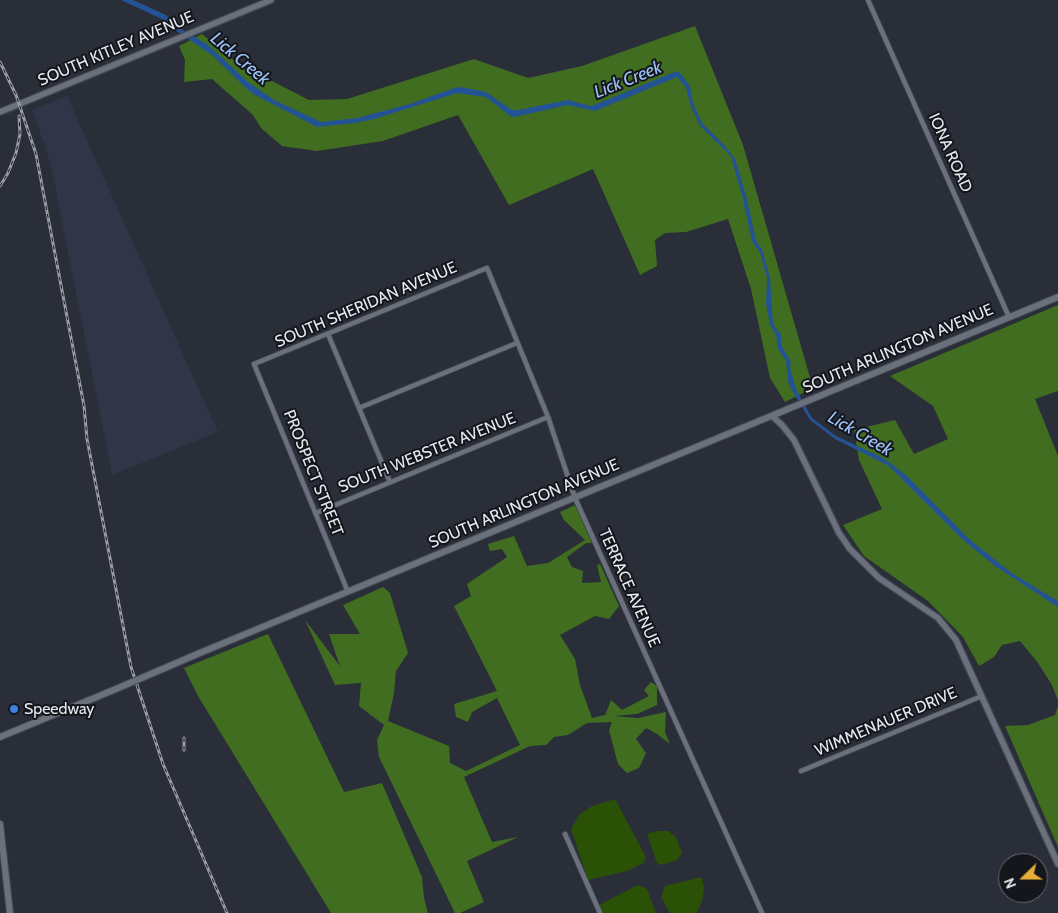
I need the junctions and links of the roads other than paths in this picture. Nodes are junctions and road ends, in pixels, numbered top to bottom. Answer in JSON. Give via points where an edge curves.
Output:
{"nodes":[{"id":1,"x":270,"y":0,"type":"edge"},
{"id":2,"x":868,"y":0,"type":"edge"},
{"id":3,"x":0,"y":112,"type":"edge"},
{"id":4,"x":486,"y":268,"type":"joint"},
{"id":5,"x":1058,"y":297,"type":"edge"},
{"id":6,"x":1009,"y":317,"type":"junction"},
{"id":7,"x":328,"y":334,"type":"junction"},
{"id":8,"x":517,"y":342,"type":"junction"},
{"id":9,"x":254,"y":364,"type":"joint"},
{"id":10,"x":359,"y":408,"type":"junction"},
{"id":11,"x":772,"y":416,"type":"junction"},
{"id":12,"x":548,"y":417,"type":"junction"},
{"id":13,"x":390,"y":482,"type":"junction"},
{"id":14,"x":575,"y":498,"type":"junction"},
{"id":15,"x":316,"y":513,"type":"junction"},
{"id":16,"x":348,"y":592,"type":"junction"},
{"id":17,"x":982,"y":696,"type":"junction"},
{"id":18,"x":0,"y":737,"type":"edge"},
{"id":19,"x":801,"y":772,"type":"dead end"},
{"id":20,"x":0,"y":824,"type":"edge"},
{"id":21,"x":565,"y":834,"type":"dead end"},
{"id":22,"x":1058,"y":864,"type":"edge"},
{"id":23,"x":10,"y":913,"type":"edge"},
{"id":24,"x":600,"y":913,"type":"edge"},
{"id":25,"x":762,"y":913,"type":"edge"}],
"edges":[{"from":1,"to":3,"type":"street","name":"SOUTH KITLEY AVENUE"},
{"from":2,"to":6,"type":"street","name":"IONA ROAD"},
{"from":4,"to":7,"type":"street","name":"SOUTH SHERIDAN AVENUE"},
{"from":4,"to":8,"type":"street","name":"TERRACE AVENUE"},
{"from":5,"to":6,"type":"main road","name":"SOUTH ARLINGTON AVENUE"},
{"from":6,"to":11,"type":"main road","name":"SOUTH ARLINGTON AVENUE"},
{"from":7,"to":9,"type":"street","name":"SOUTH SHERIDAN AVENUE"},
{"from":7,"to":10,"type":"street"},
{"from":8,"to":10,"type":"street"},
{"from":8,"to":12,"type":"street","name":"TERRACE AVENUE"},
{"from":9,"to":15,"type":"street","name":"PROSPECT STREET"},
{"from":10,"to":13,"type":"street"},
{"from":11,"to":14,"type":"main road","name":"SOUTH ARLINGTON AVENUE"},
{"from":11,"to":17,"type":"street","via":[[794,440],[846,544],[875,575],[944,624],[960,646]]},
{"from":12,"to":13,"type":"street","name":"SOUTH WEBSTER AVENUE"},
{"from":12,"to":14,"type":"street","name":"TERRACE AVENUE"},
{"from":13,"to":15,"type":"street","name":"SOUTH WEBSTER AVENUE"},
{"from":14,"to":16,"type":"main road","name":"SOUTH ARLINGTON AVENUE"},
{"from":14,"to":25,"type":"street","name":"TERRACE AVENUE"},
{"from":15,"to":16,"type":"street","name":"PROSPECT STREET"},
{"from":16,"to":18,"type":"main road","name":"SOUTH ARLINGTON AVENUE","bridge":true},
{"from":17,"to":19,"type":"street","name":"WIMMENAUER DRIVE"},
{"from":17,"to":22,"type":"street"},
{"from":20,"to":23,"type":"main road","via":[[4,892]]},
{"from":21,"to":24,"type":"street"}]}
